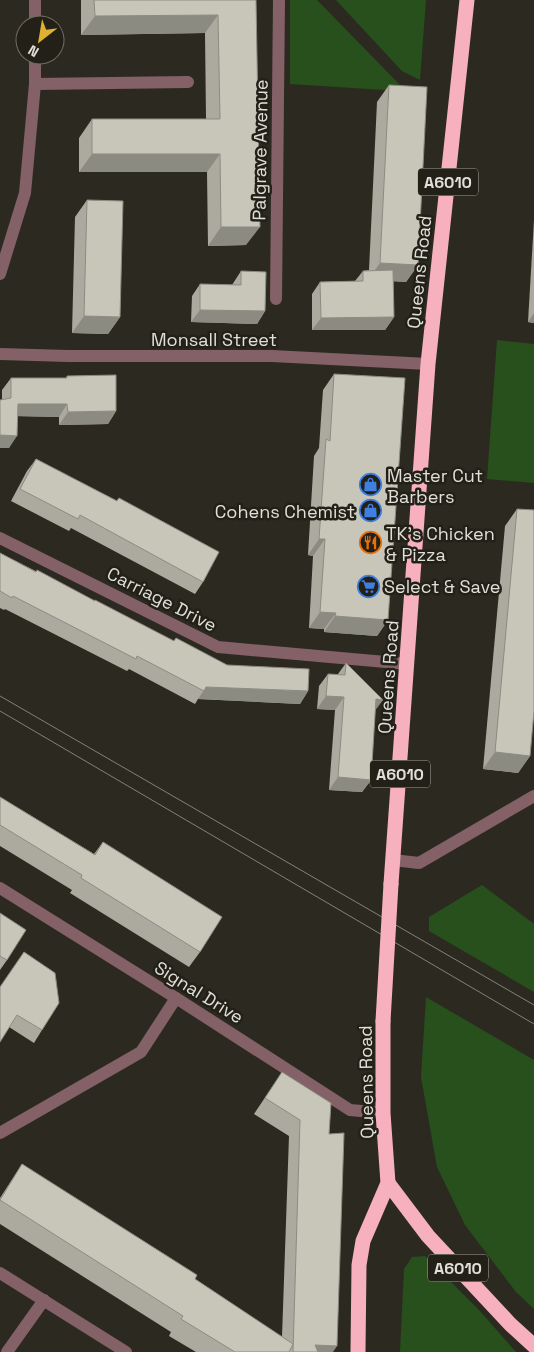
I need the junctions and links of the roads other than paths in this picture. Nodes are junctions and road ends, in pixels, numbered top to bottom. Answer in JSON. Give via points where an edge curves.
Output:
{"nodes":[{"id":1,"x":35,"y":0,"type":"edge"},
{"id":2,"x":278,"y":0,"type":"edge"},
{"id":3,"x":467,"y":0,"type":"edge"},
{"id":4,"x":35,"y":15,"type":"edge"},
{"id":5,"x":35,"y":65,"type":"edge"},
{"id":6,"x":188,"y":82,"type":"dead end"},
{"id":7,"x":34,"y":84,"type":"junction"},
{"id":8,"x":0,"y":274,"type":"edge"},
{"id":9,"x":276,"y":299,"type":"dead end"},
{"id":10,"x":0,"y":354,"type":"edge"},
{"id":11,"x":428,"y":364,"type":"junction"},
{"id":12,"x":0,"y":538,"type":"edge"},
{"id":13,"x":408,"y":664,"type":"junction"},
{"id":14,"x":534,"y":796,"type":"edge"},
{"id":15,"x":393,"y":860,"type":"junction"},
{"id":16,"x":0,"y":888,"type":"edge"},
{"id":17,"x":176,"y":998,"type":"junction"},
{"id":18,"x":383,"y":1113,"type":"junction"},
{"id":19,"x":0,"y":1133,"type":"edge"},
{"id":20,"x":388,"y":1183,"type":"junction"},
{"id":21,"x":0,"y":1273,"type":"edge"},
{"id":22,"x":44,"y":1300,"type":"junction"},
{"id":23,"x":534,"y":1346,"type":"edge"},
{"id":24,"x":7,"y":1352,"type":"edge"},
{"id":25,"x":126,"y":1352,"type":"edge"},
{"id":26,"x":358,"y":1352,"type":"edge"}],
"edges":[{"from":1,"to":4,"type":"street"},
{"from":2,"to":9,"type":"street","name":"Palgrave Avenue"},
{"from":3,"to":11,"type":"highway","name":"Queens Road","number":"A6010"},
{"from":5,"to":7,"type":"street"},
{"from":6,"to":7,"type":"street"},
{"from":7,"to":8,"type":"street","via":[[25,193]]},
{"from":10,"to":11,"type":"street","name":"Monsall Street","via":[[272,356]]},
{"from":11,"to":13,"type":"highway","name":"Queens Road","number":"A6010"},
{"from":12,"to":13,"type":"street","name":"Carriage Drive","via":[[218,647]]},
{"from":13,"to":15,"type":"highway","name":"Queens Road","number":"A6010"},
{"from":14,"to":15,"type":"street","via":[[419,863]]},
{"from":15,"to":18,"type":"highway","name":"Queens Road","number":"A6010","bridge":true,"via":[[383,1021]]},
{"from":16,"to":17,"type":"street","name":"Signal Drive"},
{"from":17,"to":18,"type":"street","name":"Signal Drive","via":[[350,1110]]},
{"from":17,"to":19,"type":"street","via":[[141,1052]]},
{"from":18,"to":20,"type":"highway","name":"Queens Road","number":"A6010"},
{"from":20,"to":23,"type":"highway","number":"A6010","via":[[428,1236]]},
{"from":20,"to":26,"type":"highway","name":"Queens Road","number":"A6010","via":[[363,1241],[359,1265]]},
{"from":21,"to":22,"type":"street"},
{"from":22,"to":24,"type":"street"},
{"from":22,"to":25,"type":"street"}]}
